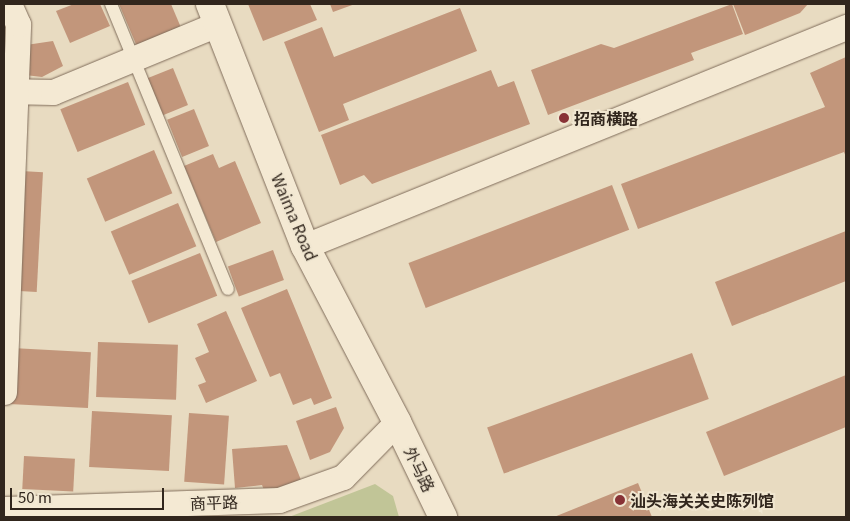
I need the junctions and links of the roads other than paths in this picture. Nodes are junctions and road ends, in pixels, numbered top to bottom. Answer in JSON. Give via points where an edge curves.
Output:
{"nodes":[{"id":1,"x":9,"y":4,"type":"edge"},
{"id":2,"x":111,"y":4,"type":"edge"},
{"id":3,"x":214,"y":14,"type":"edge"},
{"id":4,"x":846,"y":27,"type":"edge"},
{"id":5,"x":133,"y":59,"type":"junction"},
{"id":6,"x":10,"y":91,"type":"edge"},
{"id":7,"x":305,"y":246,"type":"junction"},
{"id":8,"x":228,"y":289,"type":"dead end"},
{"id":9,"x":4,"y":392,"type":"edge"},
{"id":10,"x":397,"y":422,"type":"junction"},
{"id":11,"x":4,"y":508,"type":"edge"},
{"id":12,"x":443,"y":517,"type":"edge"}],
"edges":[{"from":1,"to":6,"type":"street","via":[[18,24]]},
{"from":2,"to":5,"type":"lane"},
{"from":3,"to":5,"type":"street"},
{"from":3,"to":7,"type":"street","name":"Waima Road"},
{"from":4,"to":7,"type":"street"},
{"from":5,"to":6,"type":"street","via":[[53,92]]},
{"from":5,"to":8,"type":"lane"},
{"from":6,"to":9,"type":"street"},
{"from":7,"to":10,"type":"street","name":"Waima Road"},
{"from":10,"to":11,"type":"street","name":"商平路","via":[[343,477],[279,500]]},
{"from":10,"to":12,"type":"street","name":"外马路"}]}
